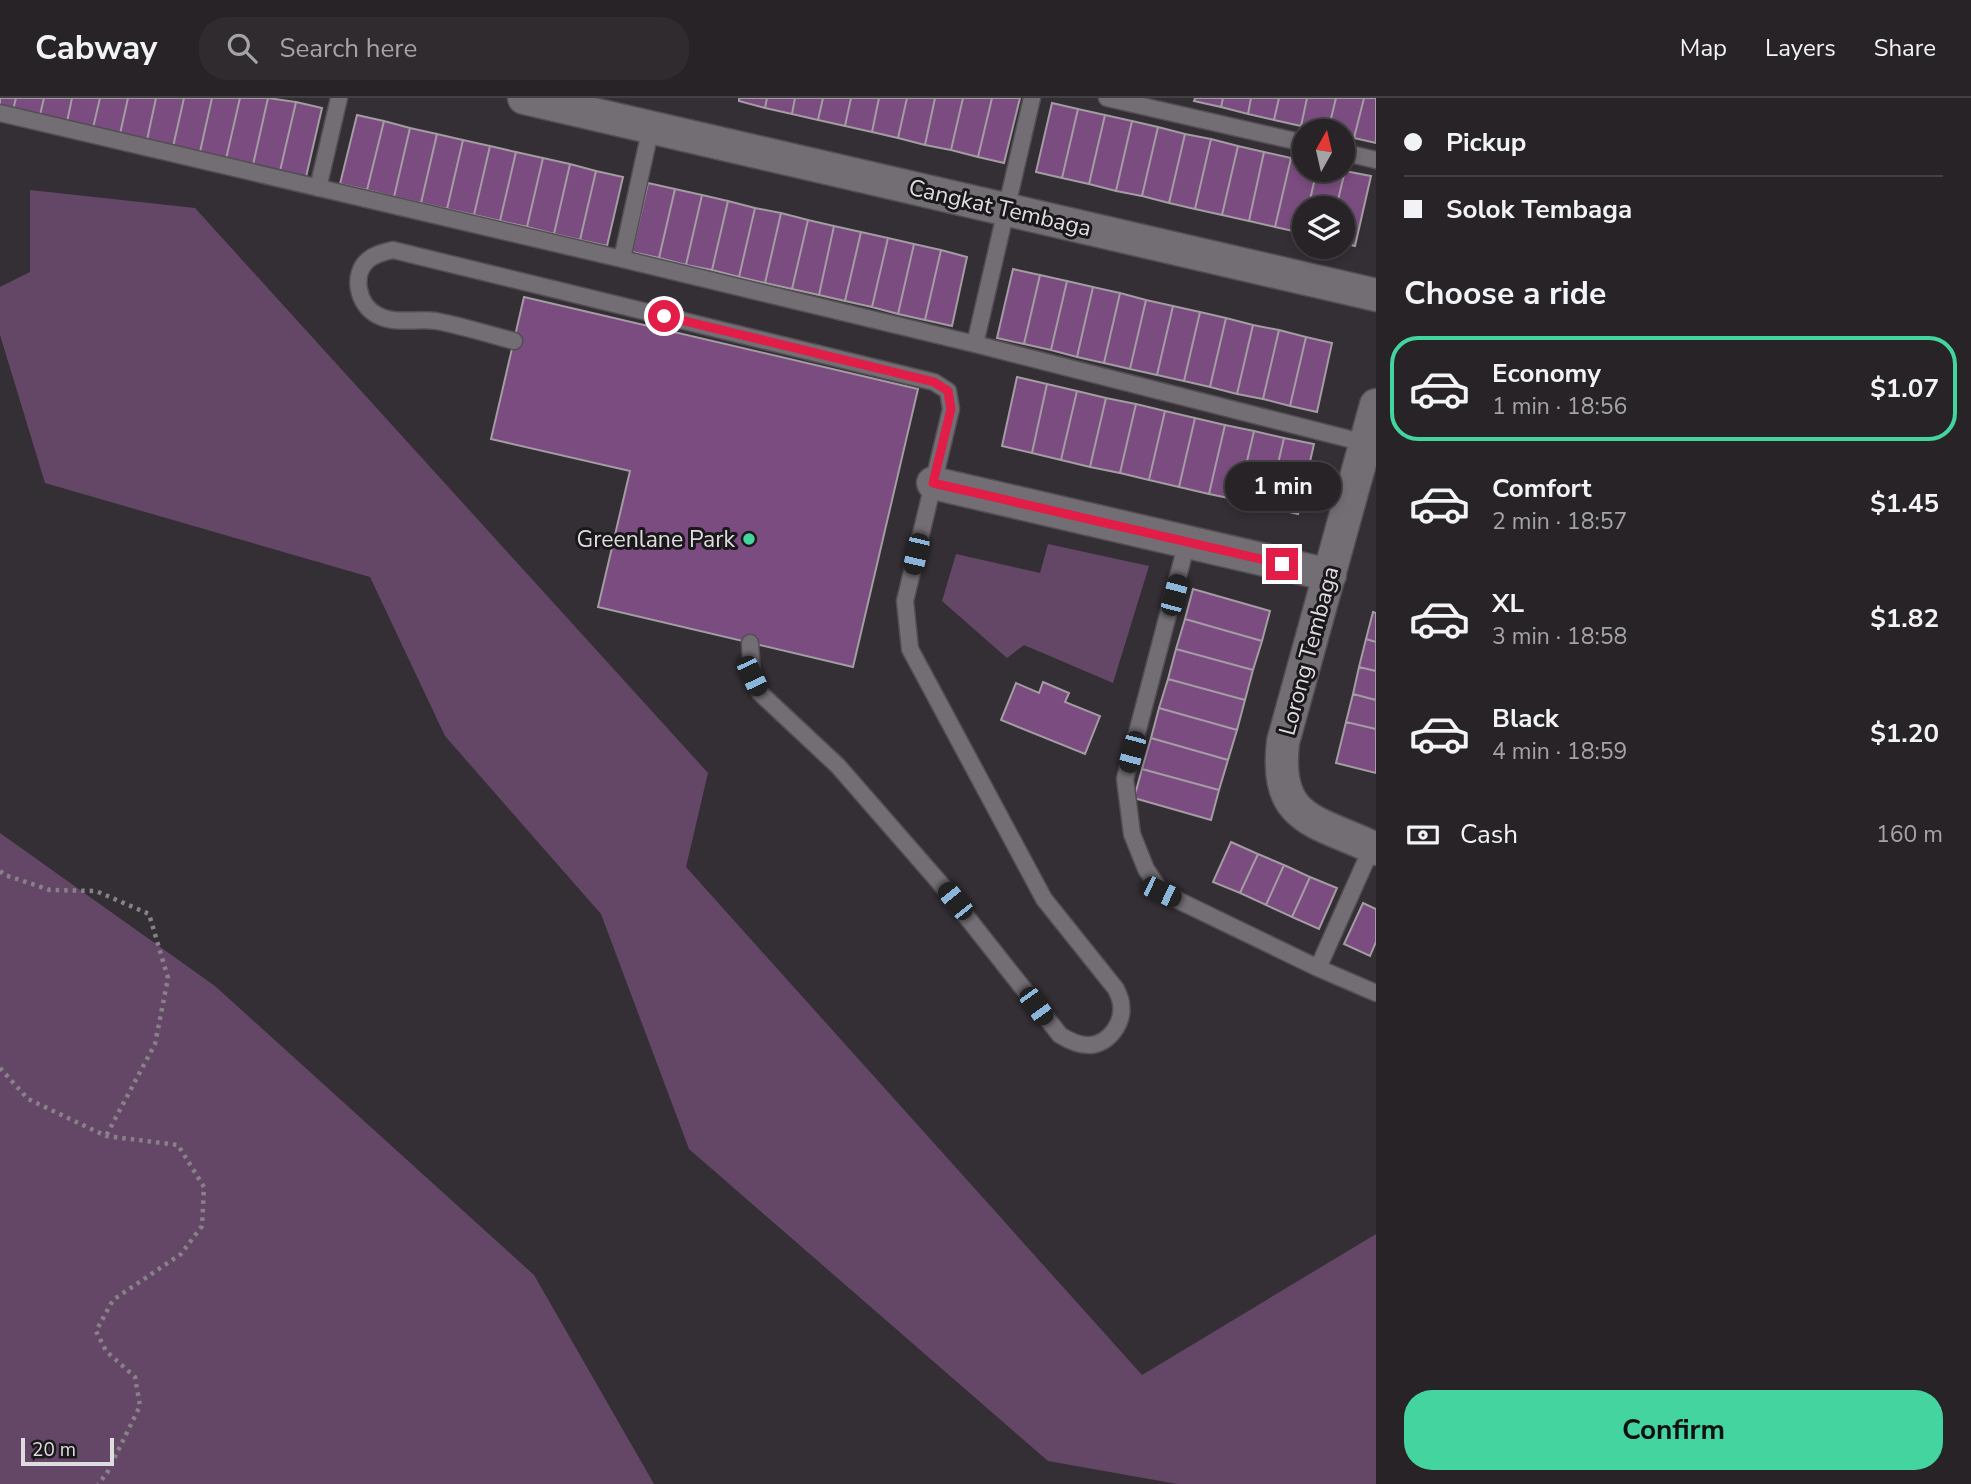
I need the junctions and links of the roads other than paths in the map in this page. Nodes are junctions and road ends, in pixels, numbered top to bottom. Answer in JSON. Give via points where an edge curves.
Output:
{"nodes":[{"id":1,"x":339,"y":98,"type":"edge"},
{"id":2,"x":524,"y":98,"type":"edge"},
{"id":3,"x":1032,"y":98,"type":"edge"},
{"id":4,"x":1107,"y":98,"type":"edge"},
{"id":5,"x":0,"y":113,"type":"edge"},
{"id":6,"x":634,"y":115,"type":"edge"},
{"id":7,"x":1292,"y":140,"type":"edge"},
{"id":8,"x":1355,"y":155,"type":"edge"},
{"id":9,"x":1376,"y":160,"type":"edge"},
{"id":10,"x":318,"y":188,"type":"junction"},
{"id":11,"x":1006,"y":210,"type":"junction"},
{"id":12,"x":622,"y":259,"type":"junction"},
{"id":13,"x":1376,"y":295,"type":"edge"},
{"id":14,"x":514,"y":341,"type":"dead end"},
{"id":15,"x":975,"y":344,"type":"junction"},
{"id":16,"x":1376,"y":405,"type":"edge"},
{"id":17,"x":1371,"y":444,"type":"edge"},
{"id":18,"x":933,"y":483,"type":"junction"},
{"id":19,"x":1187,"y":542,"type":"junction"},
{"id":20,"x":1330,"y":575,"type":"junction"},
{"id":21,"x":750,"y":643,"type":"dead end"},
{"id":22,"x":1374,"y":848,"type":"edge"},
{"id":23,"x":1318,"y":968,"type":"junction"},
{"id":24,"x":1376,"y":993,"type":"edge"}],
"edges":[{"from":1,"to":10,"type":"lane"},
{"from":2,"to":6,"type":"street","name":"Cangkat Tembaga"},
{"from":3,"to":11,"type":"lane"},
{"from":4,"to":7,"type":"lane"},
{"from":5,"to":10,"type":"lane"},
{"from":6,"to":11,"type":"street","name":"Cangkat Tembaga"},
{"from":6,"to":12,"type":"lane"},
{"from":8,"to":9,"type":"lane"},
{"from":10,"to":12,"type":"lane"},
{"from":11,"to":13,"type":"street","name":"Cangkat Tembaga"},
{"from":11,"to":15,"type":"lane"},
{"from":12,"to":15,"type":"lane"},
{"from":14,"to":18,"type":"lane","via":[[433,321],[393,321],[376,315],[358,293],[366,261],[393,250],[934,382],[948,391],[951,409]]},
{"from":15,"to":17,"type":"lane"},
{"from":16,"to":17,"type":"street","name":"Lorong Tembaga"},
{"from":17,"to":20,"type":"street","name":"Lorong Tembaga"},
{"from":18,"to":19,"type":"street"},
{"from":18,"to":21,"type":"lane","via":[[905,601],[910,649],[1044,900],[1116,989],[1121,1018],[1115,1031],[1090,1045],[1070,1042],[1060,1034],[940,883],[838,766],[760,693],[752,676]]},
{"from":19,"to":20,"type":"street"},
{"from":19,"to":23,"type":"lane","via":[[1125,779],[1132,834],[1161,892]]},
{"from":20,"to":22,"type":"street","name":"Lorong Tembaga","via":[[1283,742],[1280,768],[1285,794],[1294,808]]},
{"from":22,"to":23,"type":"lane"},
{"from":23,"to":24,"type":"lane"}]}
